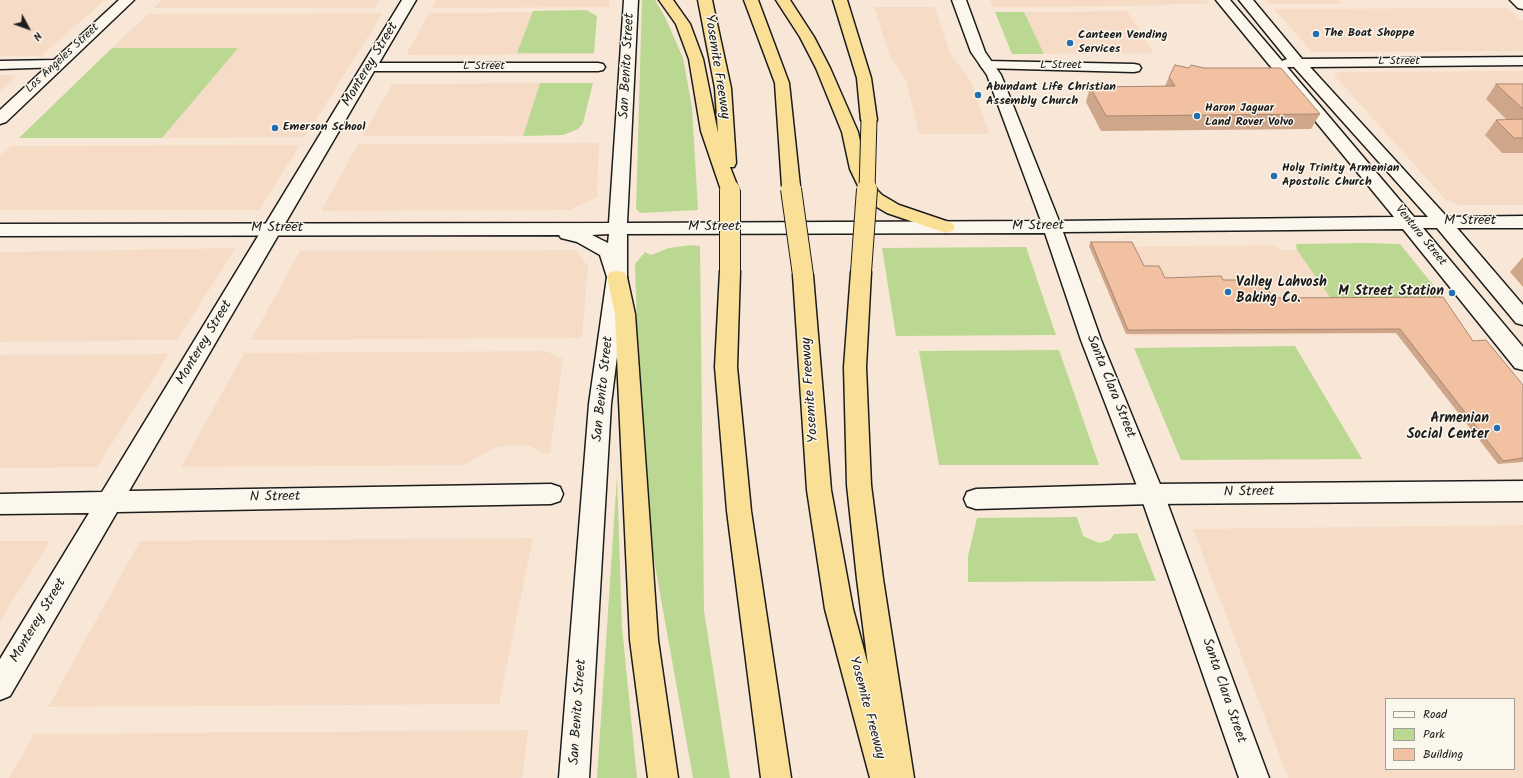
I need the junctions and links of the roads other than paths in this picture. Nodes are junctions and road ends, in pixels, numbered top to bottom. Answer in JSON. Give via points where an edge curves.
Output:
{"nodes":[{"id":1,"x":127,"y":0,"type":"edge"},
{"id":2,"x":409,"y":0,"type":"edge"},
{"id":3,"x":631,"y":0,"type":"edge"},
{"id":4,"x":666,"y":0,"type":"edge"},
{"id":5,"x":705,"y":0,"type":"edge"},
{"id":6,"x":752,"y":0,"type":"edge"},
{"id":7,"x":783,"y":0,"type":"edge"},
{"id":8,"x":840,"y":0,"type":"edge"},
{"id":9,"x":959,"y":0,"type":"edge"},
{"id":10,"x":1223,"y":0,"type":"edge"},
{"id":11,"x":1246,"y":0,"type":"edge"},
{"id":12,"x":1517,"y":0,"type":"edge"},
{"id":13,"x":1523,"y":5,"type":"edge"},
{"id":14,"x":1523,"y":61,"type":"edge"},
{"id":15,"x":1275,"y":63,"type":"junction"},
{"id":16,"x":1298,"y":63,"type":"junction"},
{"id":17,"x":58,"y":64,"type":"junction"},
{"id":18,"x":0,"y":65,"type":"edge"},
{"id":19,"x":987,"y":65,"type":"junction"},
{"id":20,"x":370,"y":67,"type":"junction"},
{"id":21,"x":598,"y":68,"type":"dead end"},
{"id":22,"x":1134,"y":68,"type":"dead end"},
{"id":23,"x":0,"y":119,"type":"edge"},
{"id":24,"x":730,"y":190,"type":"junction"},
{"id":25,"x":1409,"y":222,"type":"junction"},
{"id":26,"x":1442,"y":222,"type":"junction"},
{"id":27,"x":1523,"y":222,"type":"edge"},
{"id":28,"x":946,"y":227,"type":"junction"},
{"id":29,"x":1052,"y":227,"type":"junction"},
{"id":30,"x":554,"y":228,"type":"junction"},
{"id":31,"x":618,"y":228,"type":"junction"},
{"id":32,"x":273,"y":229,"type":"junction"},
{"id":33,"x":0,"y":230,"type":"edge"},
{"id":34,"x":617,"y":277,"type":"junction"},
{"id":35,"x":1523,"y":318,"type":"edge"},
{"id":36,"x":1523,"y":362,"type":"edge"},
{"id":37,"x":1523,"y":491,"type":"edge"},
{"id":38,"x":551,"y":494,"type":"dead end"},
{"id":39,"x":1152,"y":494,"type":"junction"},
{"id":40,"x":976,"y":499,"type":"dead end"},
{"id":41,"x":110,"y":501,"type":"junction"},
{"id":42,"x":0,"y":504,"type":"edge"},
{"id":43,"x":0,"y":686,"type":"edge"},
{"id":44,"x":574,"y":778,"type":"edge"},
{"id":45,"x":663,"y":778,"type":"edge"},
{"id":46,"x":776,"y":778,"type":"edge"},
{"id":47,"x":885,"y":778,"type":"edge"},
{"id":48,"x":898,"y":778,"type":"edge"},
{"id":49,"x":1254,"y":778,"type":"edge"}],
"edges":[{"from":1,"to":17,"type":"street","name":"Los Angeles Street"},
{"from":2,"to":20,"type":"street","name":"Monterey Street"},
{"from":3,"to":31,"type":"street","name":"San Benito Street"},
{"from":4,"to":24,"type":"highway","via":[[683,24],[696,59],[709,130]]},
{"from":5,"to":24,"type":"highway","name":"Yosemite Freeway","via":[[723,88]]},
{"from":6,"to":47,"type":"highway","name":"Yosemite Freeway","bridge":true,"via":[[782,83],[791,186],[803,275],[819,490],[839,609]]},
{"from":7,"to":28,"type":"highway","via":[[824,68],[850,132],[858,169],[869,192],[892,209]]},
{"from":8,"to":48,"type":"highway","bridge":true,"via":[[864,78],[870,120],[855,367],[859,485]]},
{"from":9,"to":19,"type":"street","name":"Santa Clara Street","via":[[978,52]]},
{"from":10,"to":15,"type":"street","name":"Ventura Street"},
{"from":11,"to":16,"type":"street","name":"Ventura Street"},
{"from":12,"to":13,"type":"street"},
{"from":14,"to":16,"type":"street","name":"L Street"},
{"from":15,"to":16,"type":"street","name":"L Street"},
{"from":15,"to":25,"type":"street","name":"Ventura Street"},
{"from":16,"to":26,"type":"street","name":"Ventura Street"},
{"from":17,"to":18,"type":"street"},
{"from":17,"to":23,"type":"street","name":"Los Angeles Street"},
{"from":19,"to":22,"type":"street","name":"L Street"},
{"from":19,"to":29,"type":"street","name":"Santa Clara Street","via":[[994,75]]},
{"from":20,"to":21,"type":"street","name":"L Street"},
{"from":20,"to":32,"type":"street","name":"Monterey Street"},
{"from":24,"to":46,"type":"highway","name":"Yosemite Freeway","bridge":true,"via":[[726,367],[737,487]]},
{"from":25,"to":26,"type":"street","name":"M Street"},
{"from":25,"to":29,"type":"street","name":"M Street"},
{"from":25,"to":36,"type":"street","name":"Ventura Street"},
{"from":26,"to":27,"type":"street","name":"M Street"},
{"from":26,"to":35,"type":"street","name":"Ventura Street"},
{"from":28,"to":29,"type":"street","name":"M Street"},
{"from":28,"to":31,"type":"street","name":"M Street"},
{"from":29,"to":39,"type":"street","name":"Santa Clara Street","via":[[1091,340]]},
{"from":30,"to":31,"type":"street","name":"M Street"},
{"from":30,"to":32,"type":"street","name":"M Street"},
{"from":30,"to":34,"type":"street","name":"M Street","via":[[582,237],[607,251],[612,258]]},
{"from":31,"to":34,"type":"street","name":"San Benito Street"},
{"from":32,"to":33,"type":"street","name":"M Street"},
{"from":32,"to":41,"type":"street","name":"Monterey Street"},
{"from":34,"to":44,"type":"street","name":"San Benito Street","via":[[600,404]]},
{"from":34,"to":45,"type":"highway","via":[[625,314],[644,640]]},
{"from":37,"to":39,"type":"street","name":"N Street"},
{"from":38,"to":41,"type":"street","name":"N Street"},
{"from":39,"to":40,"type":"street","name":"N Street"},
{"from":39,"to":49,"type":"street","name":"Santa Clara Street"},
{"from":41,"to":42,"type":"street","name":"N Street"},
{"from":41,"to":43,"type":"street","name":"Monterey Street"}]}
